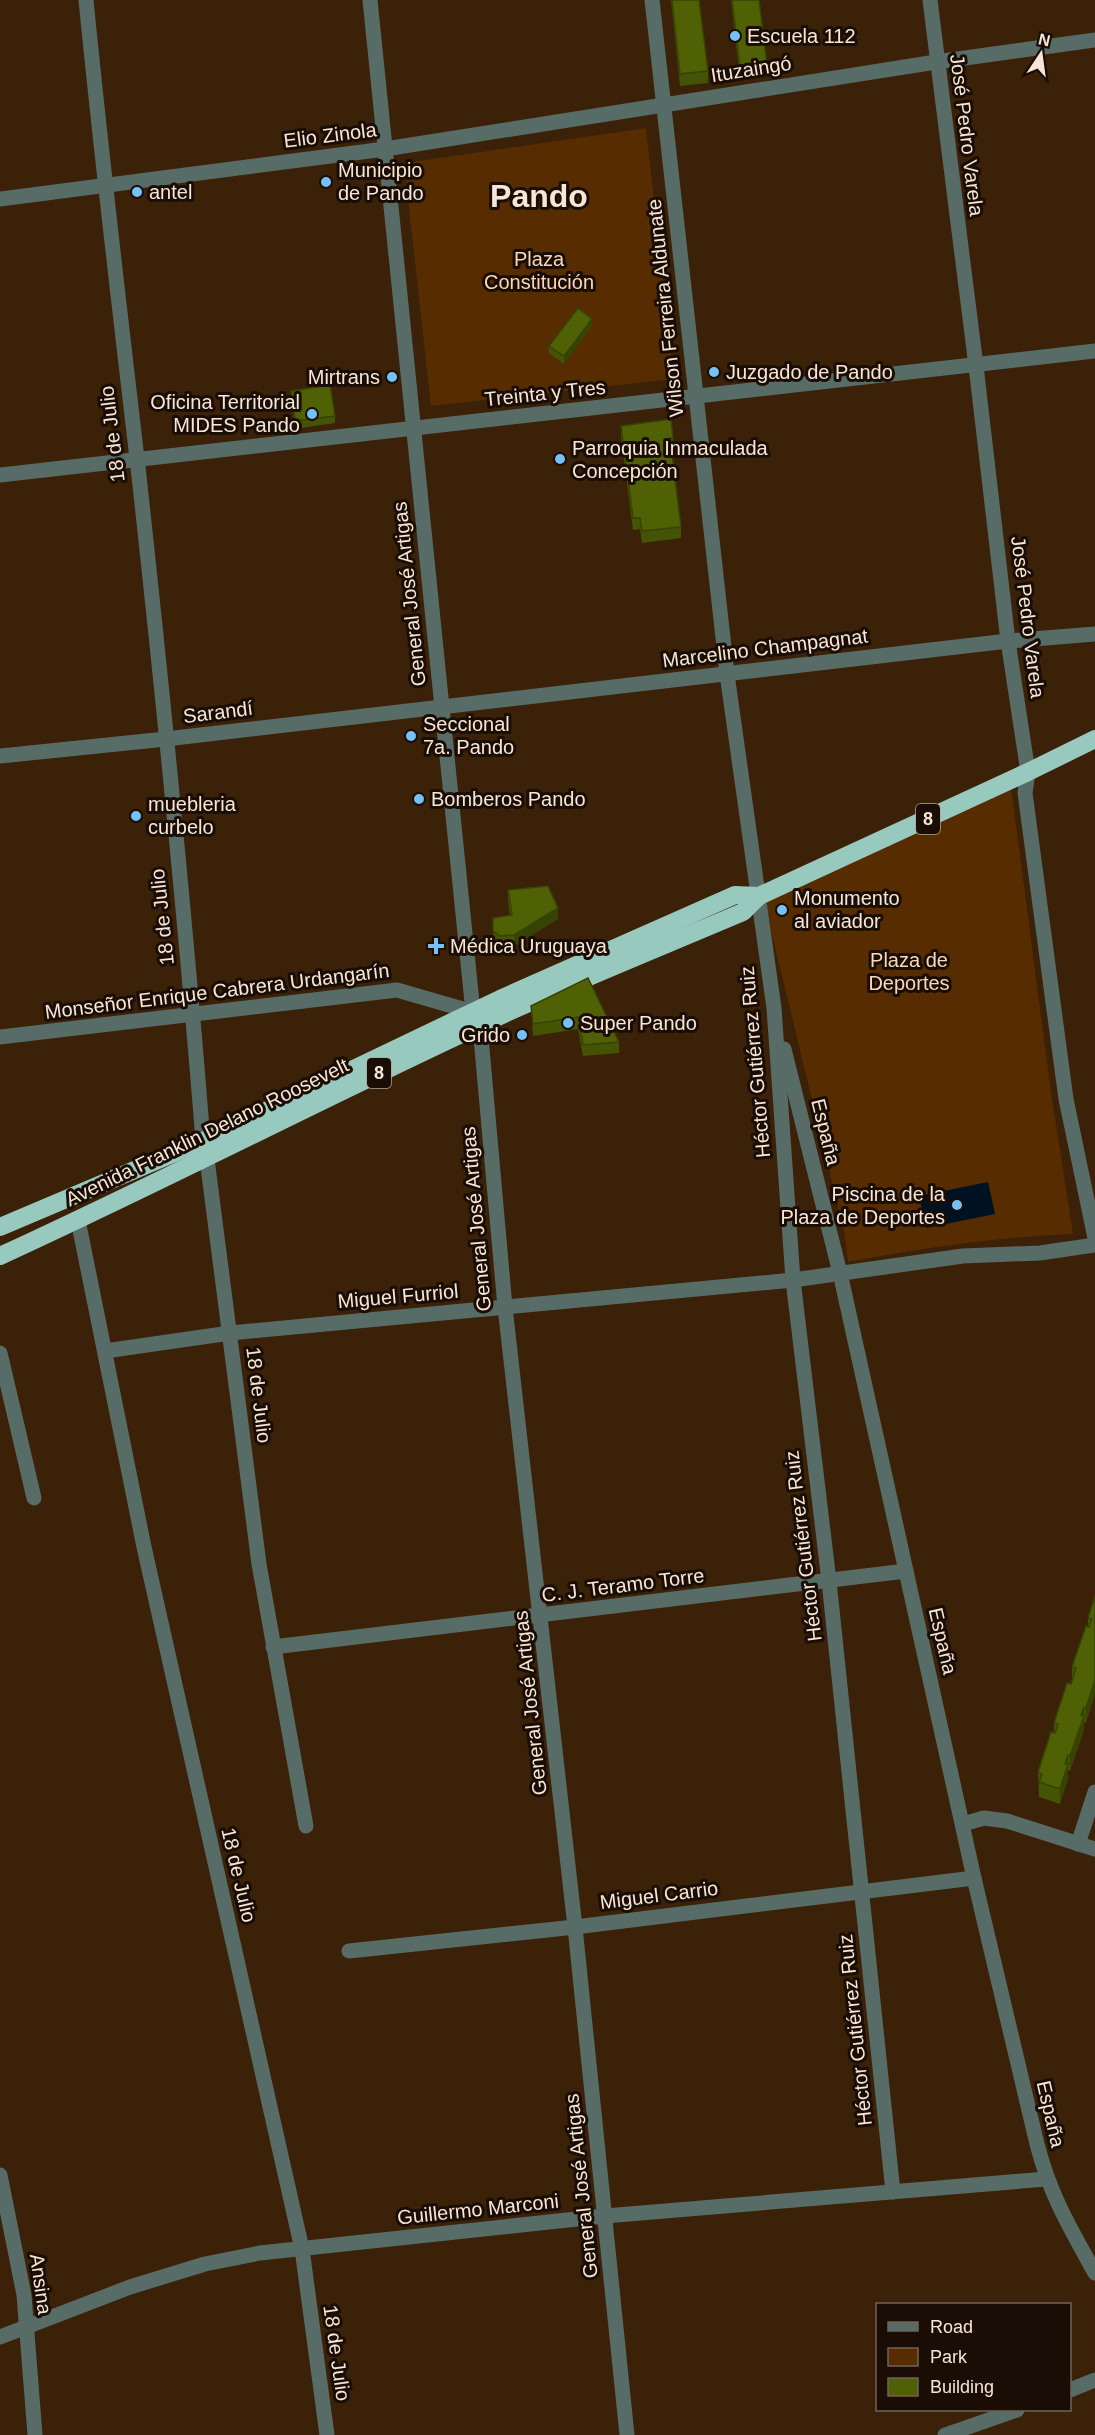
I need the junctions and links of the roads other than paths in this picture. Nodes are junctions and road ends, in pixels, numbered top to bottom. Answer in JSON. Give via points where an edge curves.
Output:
{"nodes":[{"id":1,"x":86,"y":0,"type":"edge"},
{"id":2,"x":370,"y":0,"type":"edge"},
{"id":3,"x":652,"y":0,"type":"edge"},
{"id":4,"x":930,"y":0,"type":"edge"},
{"id":5,"x":1095,"y":40,"type":"edge"},
{"id":6,"x":936,"y":62,"type":"junction"},
{"id":7,"x":664,"y":104,"type":"junction"},
{"id":8,"x":385,"y":149,"type":"junction"},
{"id":9,"x":104,"y":185,"type":"junction"},
{"id":10,"x":0,"y":199,"type":"edge"},
{"id":11,"x":1095,"y":351,"type":"edge"},
{"id":12,"x":976,"y":366,"type":"junction"},
{"id":13,"x":695,"y":397,"type":"junction"},
{"id":14,"x":413,"y":430,"type":"junction"},
{"id":15,"x":137,"y":460,"type":"junction"},
{"id":16,"x":0,"y":475,"type":"edge"},
{"id":17,"x":1095,"y":634,"type":"edge"},
{"id":18,"x":1008,"y":641,"type":"junction"},
{"id":19,"x":728,"y":674,"type":"junction"},
{"id":20,"x":441,"y":707,"type":"junction"},
{"id":21,"x":165,"y":739,"type":"junction"},
{"id":22,"x":1095,"y":739,"type":"edge"},
{"id":23,"x":0,"y":756,"type":"edge"},
{"id":24,"x":1028,"y":772,"type":"junction"},
{"id":25,"x":759,"y":896,"type":"junction"},
{"id":26,"x":774,"y":1008,"type":"junction"},
{"id":27,"x":193,"y":1015,"type":"junction"},
{"id":28,"x":476,"y":1019,"type":"junction"},
{"id":29,"x":0,"y":1037,"type":"edge"},
{"id":30,"x":202,"y":1141,"type":"junction"},
{"id":31,"x":207,"y":1159,"type":"junction"},
{"id":32,"x":78,"y":1220,"type":"junction"},
{"id":33,"x":0,"y":1227,"type":"edge"},
{"id":34,"x":1095,"y":1238,"type":"edge"},
{"id":35,"x":1095,"y":1245,"type":"edge"},
{"id":36,"x":0,"y":1256,"type":"edge"},
{"id":37,"x":840,"y":1273,"type":"junction"},
{"id":38,"x":793,"y":1280,"type":"junction"},
{"id":39,"x":505,"y":1307,"type":"junction"},
{"id":40,"x":230,"y":1333,"type":"junction"},
{"id":41,"x":105,"y":1351,"type":"junction"},
{"id":42,"x":0,"y":1353,"type":"edge"},
{"id":43,"x":34,"y":1498,"type":"dead end"},
{"id":44,"x":906,"y":1571,"type":"junction"},
{"id":45,"x":829,"y":1581,"type":"junction"},
{"id":46,"x":541,"y":1617,"type":"junction"},
{"id":47,"x":273,"y":1647,"type":"junction"},
{"id":48,"x":1095,"y":1792,"type":"edge"},
{"id":49,"x":963,"y":1824,"type":"junction"},
{"id":50,"x":306,"y":1826,"type":"dead end"},
{"id":51,"x":1078,"y":1844,"type":"junction"},
{"id":52,"x":1095,"y":1849,"type":"edge"},
{"id":53,"x":974,"y":1878,"type":"junction"},
{"id":54,"x":861,"y":1892,"type":"junction"},
{"id":55,"x":575,"y":1927,"type":"junction"},
{"id":56,"x":349,"y":1951,"type":"dead end"},
{"id":57,"x":0,"y":2175,"type":"edge"},
{"id":58,"x":1046,"y":2179,"type":"junction"},
{"id":59,"x":893,"y":2192,"type":"junction"},
{"id":60,"x":605,"y":2216,"type":"junction"},
{"id":61,"x":302,"y":2249,"type":"junction"},
{"id":62,"x":1095,"y":2273,"type":"edge"},
{"id":63,"x":26,"y":2326,"type":"junction"},
{"id":64,"x":0,"y":2337,"type":"edge"},
{"id":65,"x":1095,"y":2380,"type":"edge"},
{"id":66,"x":1071,"y":2390,"type":"edge"},
{"id":67,"x":1011,"y":2411,"type":"edge"},
{"id":68,"x":35,"y":2435,"type":"edge"},
{"id":69,"x":327,"y":2435,"type":"edge"},
{"id":70,"x":627,"y":2435,"type":"edge"},
{"id":71,"x":945,"y":2435,"type":"edge"}],
"edges":[{"from":1,"to":9,"type":"street","name":"18 de Julio"},
{"from":2,"to":8,"type":"street","name":"General José Artigas"},
{"from":3,"to":7,"type":"street","name":"Wilson Ferreira Aldunate"},
{"from":4,"to":6,"type":"street","name":"José Pedro Varela"},
{"from":5,"to":6,"type":"street","name":"Ituzaingó"},
{"from":6,"to":7,"type":"street","name":"Ituzaingó"},
{"from":6,"to":12,"type":"street","name":"José Pedro Varela"},
{"from":7,"to":8,"type":"street","name":"Elio Zinola"},
{"from":7,"to":13,"type":"street","name":"Wilson Ferreira Aldunate"},
{"from":8,"to":9,"type":"street","name":"Elio Zinola"},
{"from":8,"to":14,"type":"street","name":"General José Artigas"},
{"from":9,"to":10,"type":"street","name":"Elio Zinola"},
{"from":9,"to":15,"type":"street","name":"18 de Julio"},
{"from":11,"to":12,"type":"street","name":"Treinta y Tres"},
{"from":12,"to":13,"type":"street","name":"Treinta y Tres"},
{"from":12,"to":18,"type":"street","name":"José Pedro Varela"},
{"from":13,"to":14,"type":"street","name":"Treinta y Tres"},
{"from":13,"to":19,"type":"street","name":"Wilson Ferreira Aldunate"},
{"from":14,"to":15,"type":"street","name":"Treinta y Tres"},
{"from":14,"to":20,"type":"street","name":"General José Artigas"},
{"from":15,"to":16,"type":"street","name":"Treinta y Tres"},
{"from":15,"to":21,"type":"street","name":"18 de Julio"},
{"from":17,"to":18,"type":"street","name":"Marcelino Champagnat"},
{"from":18,"to":19,"type":"street","name":"Marcelino Champagnat"},
{"from":18,"to":24,"type":"street","name":"José Pedro Varela"},
{"from":19,"to":20,"type":"street","name":"Marcelino Champagnat"},
{"from":19,"to":25,"type":"street","name":"Wilson Ferreira Aldunate"},
{"from":20,"to":21,"type":"street","name":"Sarandí"},
{"from":20,"to":28,"type":"street","name":"General José Artigas"},
{"from":21,"to":23,"type":"street","name":"Sarandí"},
{"from":21,"to":27,"type":"street","name":"18 de Julio"},
{"from":22,"to":24,"type":"highway","name":"Avenida Franklin Delano Roosevelt","number":"8"},
{"from":24,"to":25,"type":"highway","name":"Avenida Franklin Delano Roosevelt","number":"8"},
{"from":24,"to":34,"type":"street","name":"José Pedro Varela","via":[[1025,793],[1066,1099]]},
{"from":25,"to":26,"type":"street","name":"Héctor Gutiérrez Ruiz"},
{"from":25,"to":28,"type":"highway","name":"Avenida Franklin Delano Roosevelt","number":"8","via":[[743,912]]},
{"from":26,"to":37,"type":"street","name":"España"},
{"from":26,"to":38,"type":"street","name":"Héctor Gutiérrez Ruiz"},
{"from":27,"to":28,"type":"street","name":"Monseñor Enrique Cabrera Urdangarín","via":[[397,990]]},
{"from":27,"to":29,"type":"street","name":"Monseñor Enrique Cabrera Urdangarín"},
{"from":27,"to":30,"type":"street","name":"18 de Julio"},
{"from":28,"to":30,"type":"highway","name":"Avenida Franklin Delano Roosevelt","number":"8"},
{"from":28,"to":31,"type":"highway","name":"Avenida Franklin Delano Roosevelt","number":"8"},
{"from":28,"to":39,"type":"street","name":"General José Artigas"},
{"from":30,"to":31,"type":"street","name":"18 de Julio"},
{"from":30,"to":33,"type":"highway","name":"Avenida Franklin Delano Roosevelt","number":"8"},
{"from":31,"to":32,"type":"highway","name":"Avenida Franklin Delano Roosevelt","number":"8"},
{"from":31,"to":40,"type":"street","name":"18 de Julio"},
{"from":32,"to":36,"type":"highway","name":"Avenida Franklin Delano Roosevelt","number":"8"},
{"from":32,"to":41,"type":"street","name":"18 de Julio"},
{"from":35,"to":37,"type":"street","name":"Miguel Furriol","via":[[963,1256]]},
{"from":37,"to":38,"type":"street","name":"Miguel Furriol"},
{"from":37,"to":44,"type":"street","name":"España"},
{"from":38,"to":39,"type":"street","name":"Miguel Furriol"},
{"from":38,"to":45,"type":"street","name":"Héctor Gutiérrez Ruiz"},
{"from":39,"to":40,"type":"street","name":"Miguel Furriol"},
{"from":39,"to":46,"type":"street","name":"General José Artigas"},
{"from":40,"to":41,"type":"street","name":"Miguel Furriol"},
{"from":40,"to":47,"type":"street","name":"18 de Julio"},
{"from":41,"to":61,"type":"street","name":"18 de Julio","via":[[149,1569]]},
{"from":42,"to":43,"type":"street"},
{"from":44,"to":45,"type":"street","name":"C. J. Teramo Torre"},
{"from":44,"to":49,"type":"street","name":"España"},
{"from":45,"to":46,"type":"street","name":"C. J. Teramo Torre"},
{"from":45,"to":54,"type":"street","name":"Héctor Gutiérrez Ruiz"},
{"from":46,"to":47,"type":"street","name":"C. J. Teramo Torre"},
{"from":46,"to":55,"type":"street","name":"General José Artigas"},
{"from":47,"to":50,"type":"street","name":"18 de Julio"},
{"from":48,"to":51,"type":"street"},
{"from":49,"to":51,"type":"street","via":[[984,1818],[1007,1821]]},
{"from":49,"to":53,"type":"street","name":"España"},
{"from":51,"to":52,"type":"street"},
{"from":53,"to":54,"type":"street","name":"Miguel Carrio"},
{"from":53,"to":58,"type":"street","name":"España"},
{"from":54,"to":55,"type":"street","name":"Miguel Carrio"},
{"from":54,"to":59,"type":"street","name":"Héctor Gutiérrez Ruiz"},
{"from":55,"to":56,"type":"street","name":"Miguel Carrio"},
{"from":55,"to":60,"type":"street","name":"General José Artigas"},
{"from":57,"to":63,"type":"street","name":"Ansina","via":[[24,2295]]},
{"from":58,"to":59,"type":"street","name":"Guillermo Marconi"},
{"from":58,"to":62,"type":"street","name":"España"},
{"from":59,"to":60,"type":"street","name":"Guillermo Marconi"},
{"from":60,"to":61,"type":"street","name":"Guillermo Marconi"},
{"from":60,"to":70,"type":"street","name":"General José Artigas"},
{"from":61,"to":63,"type":"street","name":"Guillermo Marconi","via":[[205,2264]]},
{"from":61,"to":69,"type":"street","name":"18 de Julio"},
{"from":63,"to":64,"type":"street","name":"Guillermo Marconi"},
{"from":63,"to":68,"type":"street","name":"Ansina"},
{"from":65,"to":66,"type":"street"},
{"from":67,"to":71,"type":"street"}]}
